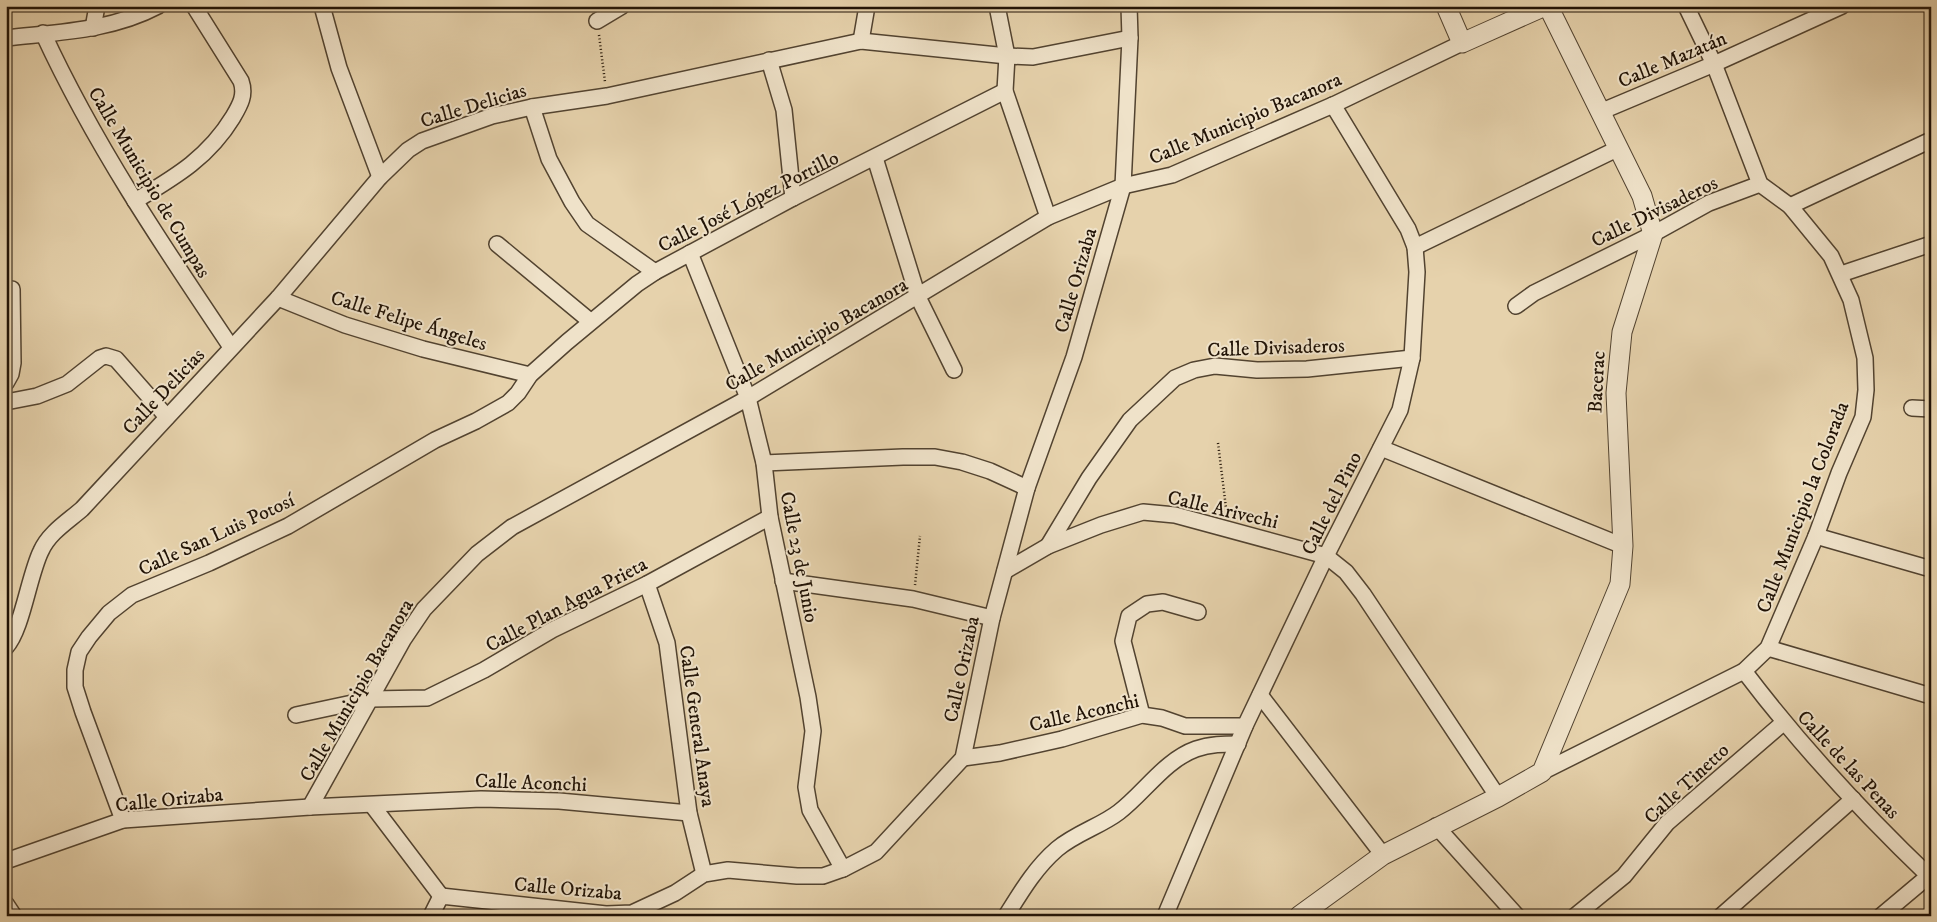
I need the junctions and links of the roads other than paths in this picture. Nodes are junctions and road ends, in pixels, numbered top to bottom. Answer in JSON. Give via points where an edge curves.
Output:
{"nodes":[{"id":1,"x":97,"y":6,"type":"edge"},
{"id":2,"x":158,"y":6,"type":"edge"},
{"id":3,"x":194,"y":6,"type":"edge"},
{"id":4,"x":322,"y":6,"type":"edge"},
{"id":5,"x":622,"y":6,"type":"edge"},
{"id":6,"x":867,"y":6,"type":"edge"},
{"id":7,"x":997,"y":6,"type":"edge"},
{"id":8,"x":1446,"y":6,"type":"edge"},
{"id":9,"x":1546,"y":6,"type":"edge"},
{"id":10,"x":1686,"y":6,"type":"edge"},
{"id":11,"x":1842,"y":6,"type":"edge"},
{"id":12,"x":1131,"y":7,"type":"edge"},
{"id":13,"x":597,"y":20,"type":"road end"},
{"id":14,"x":93,"y":28,"type":"junction"},
{"id":15,"x":43,"y":34,"type":"junction"},
{"id":16,"x":6,"y":38,"type":"edge"},
{"id":17,"x":1130,"y":38,"type":"junction"},
{"id":18,"x":861,"y":41,"type":"junction"},
{"id":19,"x":1462,"y":43,"type":"junction"},
{"id":20,"x":1007,"y":56,"type":"junction"},
{"id":21,"x":769,"y":60,"type":"junction"},
{"id":22,"x":1714,"y":64,"type":"junction"},
{"id":23,"x":1005,"y":91,"type":"junction"},
{"id":24,"x":1333,"y":105,"type":"junction"},
{"id":25,"x":532,"y":107,"type":"junction"},
{"id":26,"x":1600,"y":112,"type":"junction"},
{"id":27,"x":1931,"y":140,"type":"edge"},
{"id":28,"x":1619,"y":148,"type":"junction"},
{"id":29,"x":875,"y":158,"type":"junction"},
{"id":30,"x":380,"y":177,"type":"junction"},
{"id":31,"x":1760,"y":184,"type":"junction"},
{"id":32,"x":1123,"y":186,"type":"junction"},
{"id":33,"x":793,"y":198,"type":"junction"},
{"id":34,"x":135,"y":201,"type":"junction"},
{"id":35,"x":1790,"y":206,"type":"junction"},
{"id":36,"x":1048,"y":217,"type":"junction"},
{"id":37,"x":1653,"y":234,"type":"junction"},
{"id":38,"x":497,"y":244,"type":"dead end"},
{"id":39,"x":1931,"y":244,"type":"edge"},
{"id":40,"x":1415,"y":247,"type":"junction"},
{"id":41,"x":690,"y":253,"type":"junction"},
{"id":42,"x":655,"y":272,"type":"junction"},
{"id":43,"x":1840,"y":274,"type":"junction"},
{"id":44,"x":12,"y":289,"type":"dead end"},
{"id":45,"x":918,"y":297,"type":"junction"},
{"id":46,"x":278,"y":298,"type":"junction"},
{"id":47,"x":1516,"y":306,"type":"dead end"},
{"id":48,"x":590,"y":321,"type":"junction"},
{"id":49,"x":231,"y":347,"type":"junction"},
{"id":50,"x":1412,"y":358,"type":"junction"},
{"id":51,"x":954,"y":370,"type":"dead end"},
{"id":52,"x":530,"y":375,"type":"junction"},
{"id":53,"x":6,"y":383,"type":"edge"},
{"id":54,"x":748,"y":398,"type":"junction"},
{"id":55,"x":6,"y":402,"type":"edge"},
{"id":56,"x":1912,"y":408,"type":"dead end"},
{"id":57,"x":1931,"y":409,"type":"edge"},
{"id":58,"x":167,"y":417,"type":"junction"},
{"id":59,"x":1381,"y":448,"type":"junction"},
{"id":60,"x":764,"y":463,"type":"junction"},
{"id":61,"x":1027,"y":488,"type":"junction"},
{"id":62,"x":770,"y":517,"type":"junction"},
{"id":63,"x":1816,"y":536,"type":"junction"},
{"id":64,"x":1048,"y":546,"type":"junction"},
{"id":65,"x":1623,"y":546,"type":"junction"},
{"id":66,"x":1326,"y":556,"type":"junction"},
{"id":67,"x":1931,"y":569,"type":"edge"},
{"id":68,"x":1005,"y":571,"type":"junction"},
{"id":69,"x":783,"y":581,"type":"junction"},
{"id":70,"x":647,"y":584,"type":"junction"},
{"id":71,"x":1198,"y":612,"type":"dead end"},
{"id":72,"x":992,"y":618,"type":"junction"},
{"id":73,"x":6,"y":646,"type":"edge"},
{"id":74,"x":1768,"y":648,"type":"junction"},
{"id":75,"x":1744,"y":671,"type":"junction"},
{"id":76,"x":1260,"y":695,"type":"junction"},
{"id":77,"x":1931,"y":696,"type":"edge"},
{"id":78,"x":371,"y":699,"type":"junction"},
{"id":79,"x":296,"y":715,"type":"dead end"},
{"id":80,"x":1142,"y":715,"type":"junction"},
{"id":81,"x":1783,"y":723,"type":"junction"},
{"id":82,"x":1245,"y":726,"type":"junction"},
{"id":83,"x":1238,"y":744,"type":"junction"},
{"id":84,"x":963,"y":758,"type":"junction"},
{"id":85,"x":1542,"y":772,"type":"junction"},
{"id":86,"x":1498,"y":797,"type":"junction"},
{"id":87,"x":1853,"y":799,"type":"junction"},
{"id":88,"x":372,"y":804,"type":"junction"},
{"id":89,"x":310,"y":807,"type":"junction"},
{"id":90,"x":688,"y":813,"type":"junction"},
{"id":91,"x":123,"y":820,"type":"junction"},
{"id":92,"x":1436,"y":826,"type":"junction"},
{"id":93,"x":1383,"y":854,"type":"junction"},
{"id":94,"x":6,"y":862,"type":"edge"},
{"id":95,"x":843,"y":869,"type":"junction"},
{"id":96,"x":704,"y":874,"type":"junction"},
{"id":97,"x":1930,"y":876,"type":"edge"},
{"id":98,"x":441,"y":896,"type":"junction"},
{"id":99,"x":6,"y":904,"type":"edge"},
{"id":100,"x":14,"y":916,"type":"edge"},
{"id":101,"x":431,"y":916,"type":"edge"},
{"id":102,"x":1006,"y":916,"type":"edge"},
{"id":103,"x":1165,"y":916,"type":"edge"},
{"id":104,"x":1298,"y":916,"type":"edge"},
{"id":105,"x":1517,"y":916,"type":"edge"},
{"id":106,"x":1574,"y":916,"type":"edge"},
{"id":107,"x":1721,"y":916,"type":"edge"},
{"id":108,"x":1881,"y":916,"type":"edge"}],
"edges":[{"from":1,"to":14,"type":"street"},
{"from":2,"to":14,"type":"street","via":[[124,21]]},
{"from":3,"to":34,"type":"street","via":[[240,81],[242,102],[200,158]]},
{"from":4,"to":30,"type":"street","via":[[339,68]]},
{"from":5,"to":13,"type":"street"},
{"from":6,"to":18,"type":"street"},
{"from":7,"to":20,"type":"street"},
{"from":8,"to":19,"type":"street"},
{"from":9,"to":19,"type":"street"},
{"from":9,"to":26,"type":"street"},
{"from":10,"to":22,"type":"street"},
{"from":11,"to":22,"type":"street","name":"Calle Mazatán"},
{"from":12,"to":17,"type":"street","name":"Calle Orizaba"},
{"from":14,"to":15,"type":"street"},
{"from":15,"to":16,"type":"street"},
{"from":15,"to":34,"type":"street","name":"Calle Municipio de Cumpas"},
{"from":17,"to":20,"type":"street","name":"Calle Delicias","via":[[1033,57]]},
{"from":17,"to":32,"type":"street","name":"Calle Orizaba"},
{"from":18,"to":20,"type":"street","name":"Calle Delicias"},
{"from":18,"to":21,"type":"street","name":"Calle Delicias"},
{"from":19,"to":24,"type":"street","name":"Calle Municipio Bacanora"},
{"from":20,"to":23,"type":"street"},
{"from":21,"to":25,"type":"street","name":"Calle Delicias","via":[[607,96]]},
{"from":21,"to":33,"type":"street","via":[[784,110]]},
{"from":22,"to":26,"type":"street","name":"Calle Mazatán"},
{"from":22,"to":31,"type":"street"},
{"from":23,"to":29,"type":"street","name":"Calle José López Portillo"},
{"from":23,"to":36,"type":"street"},
{"from":24,"to":32,"type":"street","name":"Calle Municipio Bacanora","via":[[1172,175]]},
{"from":24,"to":40,"type":"street","name":"Calle del Pino","via":[[1408,229]]},
{"from":25,"to":30,"type":"street","name":"Calle Delicias","via":[[492,116],[422,141]]},
{"from":25,"to":42,"type":"street","via":[[550,159],[587,224]]},
{"from":26,"to":28,"type":"street"},
{"from":27,"to":35,"type":"street"},
{"from":28,"to":37,"type":"street","via":[[1642,196]]},
{"from":28,"to":40,"type":"street"},
{"from":29,"to":33,"type":"street","name":"Calle José López Portillo"},
{"from":29,"to":45,"type":"street"},
{"from":30,"to":46,"type":"street","name":"Calle Delicias"},
{"from":31,"to":35,"type":"street","name":"Calle Municipio la Colorada"},
{"from":31,"to":37,"type":"street","name":"Calle Divisaderos","via":[[1709,204]]},
{"from":32,"to":36,"type":"street","name":"Calle Municipio Bacanora"},
{"from":32,"to":61,"type":"street","name":"Calle Orizaba","via":[[1074,357]]},
{"from":33,"to":41,"type":"street","name":"Calle José López Portillo"},
{"from":34,"to":49,"type":"street","name":"Calle Municipio de Cumpas"},
{"from":35,"to":43,"type":"street","name":"Calle Municipio la Colorada","via":[[1831,256]]},
{"from":36,"to":45,"type":"street","name":"Calle Municipio Bacanora"},
{"from":37,"to":47,"type":"street","name":"Calle Divisaderos","via":[[1534,292]]},
{"from":37,"to":65,"type":"street","name":"Bacerac","via":[[1622,332],[1616,392]]},
{"from":38,"to":48,"type":"street"},
{"from":39,"to":43,"type":"street"},
{"from":40,"to":50,"type":"street","name":"Calle del Pino","via":[[1418,272]]},
{"from":41,"to":42,"type":"street","name":"Calle José López Portillo"},
{"from":41,"to":54,"type":"street","name":"Calle 23 de Junio"},
{"from":42,"to":48,"type":"street","name":"Calle José López Portillo"},
{"from":43,"to":63,"type":"street","name":"Calle Municipio la Colorada","via":[[1851,300],[1865,358],[1866,390],[1863,417]]},
{"from":44,"to":53,"type":"street","via":[[14,363]]},
{"from":45,"to":51,"type":"street"},
{"from":45,"to":54,"type":"street","name":"Calle Municipio Bacanora"},
{"from":46,"to":49,"type":"street","name":"Calle Delicias"},
{"from":46,"to":52,"type":"street","name":"Calle Felipe Ángeles","via":[[346,325],[413,346]]},
{"from":48,"to":52,"type":"street","name":"Calle José López Portillo"},
{"from":49,"to":58,"type":"street","name":"Calle Delicias"},
{"from":50,"to":59,"type":"street","name":"Calle del Pino","via":[[1400,410]]},
{"from":50,"to":64,"type":"street","name":"Calle Divisaderos","via":[[1307,369],[1257,370],[1215,366],[1175,378],[1130,420],[1089,478]]},
{"from":52,"to":91,"type":"street","name":"Calle San Luis Potosí","via":[[518,393],[495,411],[435,440],[288,526],[132,595],[109,613],[80,652],[75,687]]},
{"from":54,"to":60,"type":"street","name":"Calle 23 de Junio"},
{"from":54,"to":78,"type":"street","name":"Calle Municipio Bacanora","via":[[512,527],[477,554],[424,609]]},
{"from":55,"to":58,"type":"street","via":[[52,391],[67,384],[100,358],[111,357]]},
{"from":56,"to":57,"type":"street"},
{"from":58,"to":73,"type":"street","name":"Calle Delicias","via":[[44,545],[29,582],[15,633]]},
{"from":59,"to":65,"type":"street"},
{"from":59,"to":66,"type":"street","name":"Calle del Pino"},
{"from":60,"to":61,"type":"street","via":[[936,457],[990,471]]},
{"from":60,"to":62,"type":"street","name":"Calle 23 de Junio"},
{"from":61,"to":68,"type":"street","name":"Calle Orizaba"},
{"from":62,"to":69,"type":"street","name":"Calle 23 de Junio"},
{"from":62,"to":70,"type":"street","name":"Calle Plan Agua Prieta"},
{"from":63,"to":67,"type":"street"},
{"from":63,"to":74,"type":"street","name":"Calle Municipio la Colorada"},
{"from":64,"to":66,"type":"street","name":"Calle Arivechi","via":[[1143,512],[1175,514]]},
{"from":64,"to":68,"type":"street","name":"Calle Arivechi"},
{"from":65,"to":85,"type":"street","name":"Bacerac","via":[[1620,584]]},
{"from":66,"to":76,"type":"street","name":"Calle del Pino"},
{"from":66,"to":86,"type":"street","name":"Calle Arivechi","via":[[1346,572],[1363,594]]},
{"from":68,"to":72,"type":"street","name":"Calle Orizaba"},
{"from":69,"to":72,"type":"street","via":[[913,599]]},
{"from":69,"to":95,"type":"street","name":"Calle 23 de Junio","via":[[812,731],[806,788],[810,810]]},
{"from":70,"to":78,"type":"street","name":"Calle Plan Agua Prieta","via":[[552,630],[484,670],[427,698]]},
{"from":70,"to":90,"type":"street","name":"Calle General Anaya","via":[[667,643]]},
{"from":71,"to":80,"type":"street","via":[[1163,602],[1147,604],[1129,616],[1123,641]]},
{"from":72,"to":84,"type":"street","name":"Calle Orizaba"},
{"from":74,"to":75,"type":"street","name":"Calle Municipio la Colorada"},
{"from":74,"to":77,"type":"street"},
{"from":75,"to":81,"type":"street","name":"Calle de las Penas"},
{"from":75,"to":85,"type":"street","name":"Calle Municipio la Colorada"},
{"from":76,"to":82,"type":"street","name":"Calle del Pino"},
{"from":76,"to":93,"type":"street"},
{"from":78,"to":79,"type":"street","name":"Calle Plan Agua Prieta"},
{"from":78,"to":89,"type":"street","name":"Calle Municipio Bacanora"},
{"from":80,"to":82,"type":"street","name":"Calle Aconchi","via":[[1185,726]]},
{"from":80,"to":84,"type":"street","name":"Calle Aconchi","via":[[1062,739]]},
{"from":81,"to":87,"type":"street","name":"Calle de las Penas"},
{"from":81,"to":106,"type":"street","name":"Calle Tinetto","via":[[1667,823],[1624,876]]},
{"from":82,"to":83,"type":"street","name":"Calle del Pino"},
{"from":83,"to":102,"type":"street","via":[[1214,744],[1195,749],[1174,761],[1118,813],[1058,849],[1038,868]]},
{"from":83,"to":103,"type":"street","name":"Calle del Pino"},
{"from":84,"to":95,"type":"street","name":"Calle Orizaba","via":[[876,852]]},
{"from":85,"to":86,"type":"street"},
{"from":86,"to":92,"type":"street"},
{"from":87,"to":97,"type":"street","name":"Calle de las Penas"},
{"from":87,"to":107,"type":"street"},
{"from":88,"to":89,"type":"street","name":"Calle Orizaba"},
{"from":88,"to":90,"type":"street","name":"Calle Aconchi","via":[[481,799],[559,801]]},
{"from":88,"to":98,"type":"street"},
{"from":89,"to":91,"type":"street","name":"Calle Orizaba"},
{"from":90,"to":96,"type":"street","name":"Calle General Anaya"},
{"from":91,"to":94,"type":"street","name":"Calle Orizaba"},
{"from":92,"to":93,"type":"street"},
{"from":92,"to":105,"type":"street"},
{"from":93,"to":104,"type":"street"},
{"from":95,"to":96,"type":"street","name":"Calle Orizaba","via":[[823,876],[728,870]]},
{"from":96,"to":98,"type":"street","name":"Calle Orizaba","via":[[675,893],[632,913],[606,914]]},
{"from":97,"to":108,"type":"street"},
{"from":98,"to":101,"type":"street"},
{"from":99,"to":100,"type":"street"}]}
